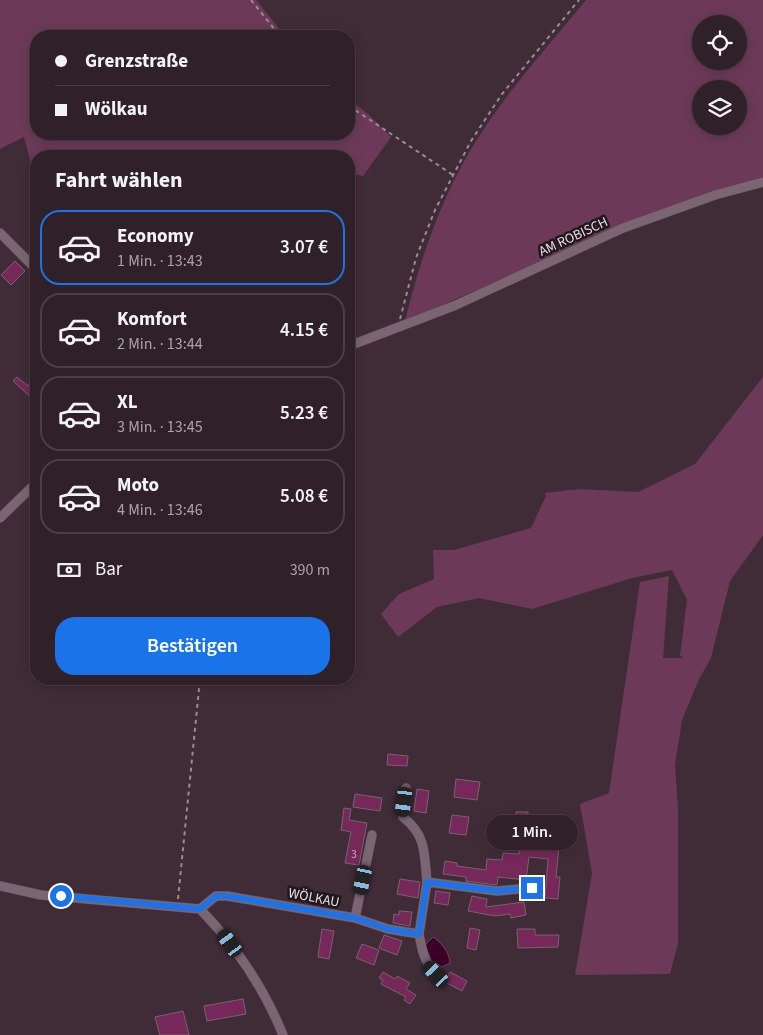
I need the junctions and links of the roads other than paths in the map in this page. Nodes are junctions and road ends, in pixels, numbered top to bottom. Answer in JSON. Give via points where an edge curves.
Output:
{"nodes":[{"id":1,"x":763,"y":182,"type":"edge"},
{"id":2,"x":0,"y":233,"type":"edge"},
{"id":3,"x":30,"y":263,"type":"edge"},
{"id":4,"x":355,"y":344,"type":"edge"},
{"id":5,"x":30,"y":489,"type":"edge"},
{"id":6,"x":0,"y":518,"type":"edge"},
{"id":7,"x":406,"y":788,"type":"dead end"},
{"id":8,"x":372,"y":835,"type":"dead end"},
{"id":9,"x":427,"y":882,"type":"junction"},
{"id":10,"x":0,"y":886,"type":"edge"},
{"id":11,"x":532,"y":888,"type":"dead end"},
{"id":12,"x":200,"y":909,"type":"junction"},
{"id":13,"x":355,"y":918,"type":"junction"},
{"id":14,"x":419,"y":934,"type":"junction"},
{"id":15,"x":436,"y":974,"type":"dead end"},
{"id":16,"x":283,"y":1035,"type":"edge"}],
"edges":[{"from":1,"to":4,"type":"street","name":"AM ROBISCH","via":[[715,195],[623,228],[456,305]]},
{"from":2,"to":3,"type":"street"},
{"from":5,"to":6,"type":"street"},
{"from":7,"to":9,"type":"street","via":[[403,817],[415,826],[422,843]]},
{"from":8,"to":13,"type":"street"},
{"from":9,"to":11,"type":"street","via":[[497,891]]},
{"from":9,"to":14,"type":"street"},
{"from":10,"to":12,"type":"street","via":[[41,895]]},
{"from":12,"to":13,"type":"street","name":"WÖLKAU","via":[[216,896],[227,896]]},
{"from":12,"to":16,"type":"street","via":[[221,930],[248,968]]},
{"from":13,"to":14,"type":"street","name":"WÖLKAU","via":[[388,929]]},
{"from":14,"to":15,"type":"street","via":[[427,966]]}]}
